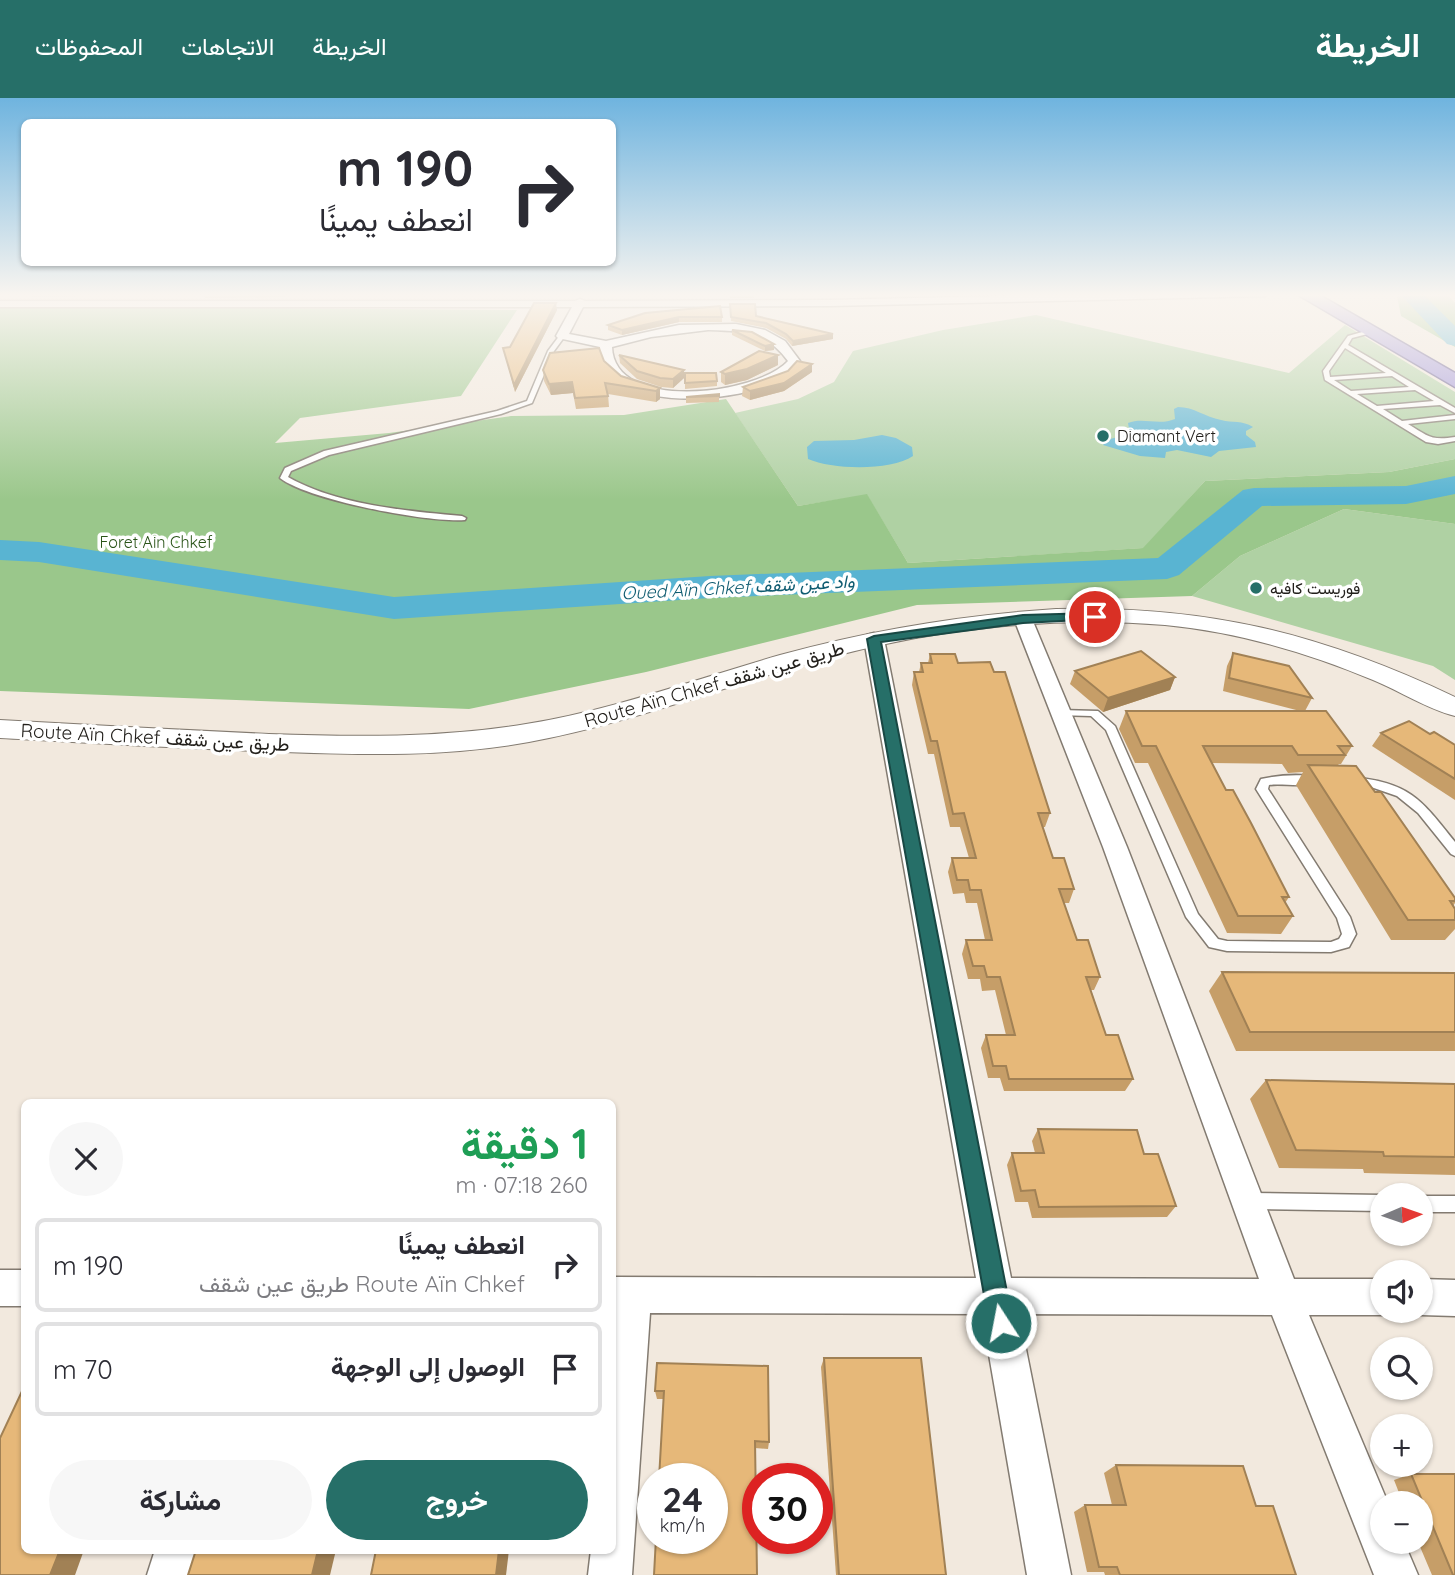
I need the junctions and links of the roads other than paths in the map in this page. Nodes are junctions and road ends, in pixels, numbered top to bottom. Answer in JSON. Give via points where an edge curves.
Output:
{"nodes":[{"id":1,"x":547,"y":362,"type":"edge"},
{"id":2,"x":607,"y":362,"type":"edge"},
{"id":3,"x":794,"y":362,"type":"edge"},
{"id":4,"x":1332,"y":362,"type":"edge"},
{"id":5,"x":1372,"y":362,"type":"edge"},
{"id":6,"x":1424,"y":362,"type":"edge"},
{"id":7,"x":1392,"y":374,"type":"junction"},
{"id":8,"x":1327,"y":379,"type":"junction"},
{"id":9,"x":1455,"y":381,"type":"edge"},
{"id":10,"x":1416,"y":388,"type":"junction"},
{"id":11,"x":1348,"y":393,"type":"junction"},
{"id":12,"x":1441,"y":403,"type":"junction"},
{"id":13,"x":1374,"y":408,"type":"junction"},
{"id":14,"x":1455,"y":411,"type":"edge"},
{"id":15,"x":1455,"y":417,"type":"edge"},
{"id":16,"x":1399,"y":423,"type":"junction"},
{"id":17,"x":1455,"y":439,"type":"edge"},
{"id":18,"x":461,"y":518,"type":"dead end"},
{"id":19,"x":1023,"y":619,"type":"junction"},
{"id":20,"x":874,"y":639,"type":"junction"},
{"id":21,"x":1455,"y":708,"type":"edge"},
{"id":22,"x":1060,"y":713,"type":"junction"},
{"id":23,"x":0,"y":729,"type":"edge"},
{"id":24,"x":1455,"y":850,"type":"edge"},
{"id":25,"x":1247,"y":1201,"type":"junction"},
{"id":26,"x":1370,"y":1203,"type":"edge"},
{"id":27,"x":1433,"y":1203,"type":"edge"},
{"id":28,"x":1455,"y":1204,"type":"edge"},
{"id":29,"x":0,"y":1288,"type":"edge"},
{"id":30,"x":21,"y":1288,"type":"edge"},
{"id":31,"x":623,"y":1296,"type":"edge"},
{"id":32,"x":1283,"y":1296,"type":"junction"},
{"id":33,"x":1370,"y":1297,"type":"edge"},
{"id":34,"x":1433,"y":1297,"type":"edge"},
{"id":35,"x":997,"y":1298,"type":"junction"},
{"id":36,"x":1455,"y":1298,"type":"edge"},
{"id":37,"x":616,"y":1456,"type":"edge"},
{"id":38,"x":176,"y":1554,"type":"edge"},
{"id":39,"x":612,"y":1554,"type":"edge"},
{"id":40,"x":169,"y":1575,"type":"edge"},
{"id":41,"x":610,"y":1575,"type":"edge"},
{"id":42,"x":1049,"y":1575,"type":"edge"},
{"id":43,"x":1395,"y":1575,"type":"edge"}],
"edges":[{"from":1,"to":18,"type":"lane","via":[[530,402],[327,453],[288,470],[284,478],[314,492],[422,516]]},
{"from":2,"to":3,"type":"street","via":[[630,386],[712,394],[775,380]]},
{"from":4,"to":8,"type":"lane"},
{"from":5,"to":7,"type":"lane"},
{"from":6,"to":9,"type":"highway"},
{"from":7,"to":8,"type":"lane"},
{"from":7,"to":10,"type":"lane"},
{"from":8,"to":11,"type":"lane"},
{"from":10,"to":11,"type":"lane"},
{"from":10,"to":12,"type":"lane"},
{"from":11,"to":13,"type":"lane"},
{"from":12,"to":13,"type":"lane"},
{"from":12,"to":14,"type":"lane"},
{"from":13,"to":16,"type":"lane"},
{"from":15,"to":16,"type":"lane"},
{"from":16,"to":17,"type":"lane","via":[[1429,440]]},
{"from":19,"to":20,"type":"street","name":"Route Aïn Chkef طريق عين شقف"},
{"from":19,"to":21,"type":"street","name":"Route Aïn Chkef طريق عين شقف","via":[[1121,616],[1212,624],[1340,658]]},
{"from":19,"to":22,"type":"street"},
{"from":20,"to":23,"type":"street","name":"Route Aïn Chkef طريق عين شقف","via":[[618,714],[528,734],[448,743],[339,746]]},
{"from":20,"to":35,"type":"street"},
{"from":22,"to":24,"type":"lane","via":[[1094,713],[1111,729],[1193,917],[1214,943],[1331,947],[1344,943],[1349,934],[1343,917],[1262,789],[1265,782],[1377,782],[1396,788],[1412,799]]},
{"from":22,"to":25,"type":"street"},
{"from":25,"to":26,"type":"lane"},
{"from":25,"to":32,"type":"street"},
{"from":27,"to":28,"type":"lane"},
{"from":29,"to":30,"type":"street"},
{"from":31,"to":35,"type":"street"},
{"from":31,"to":37,"type":"street"},
{"from":32,"to":33,"type":"street"},
{"from":32,"to":35,"type":"street"},
{"from":32,"to":43,"type":"street"},
{"from":34,"to":36,"type":"street"},
{"from":35,"to":42,"type":"street"},
{"from":38,"to":40,"type":"street"},
{"from":39,"to":41,"type":"street"}]}
